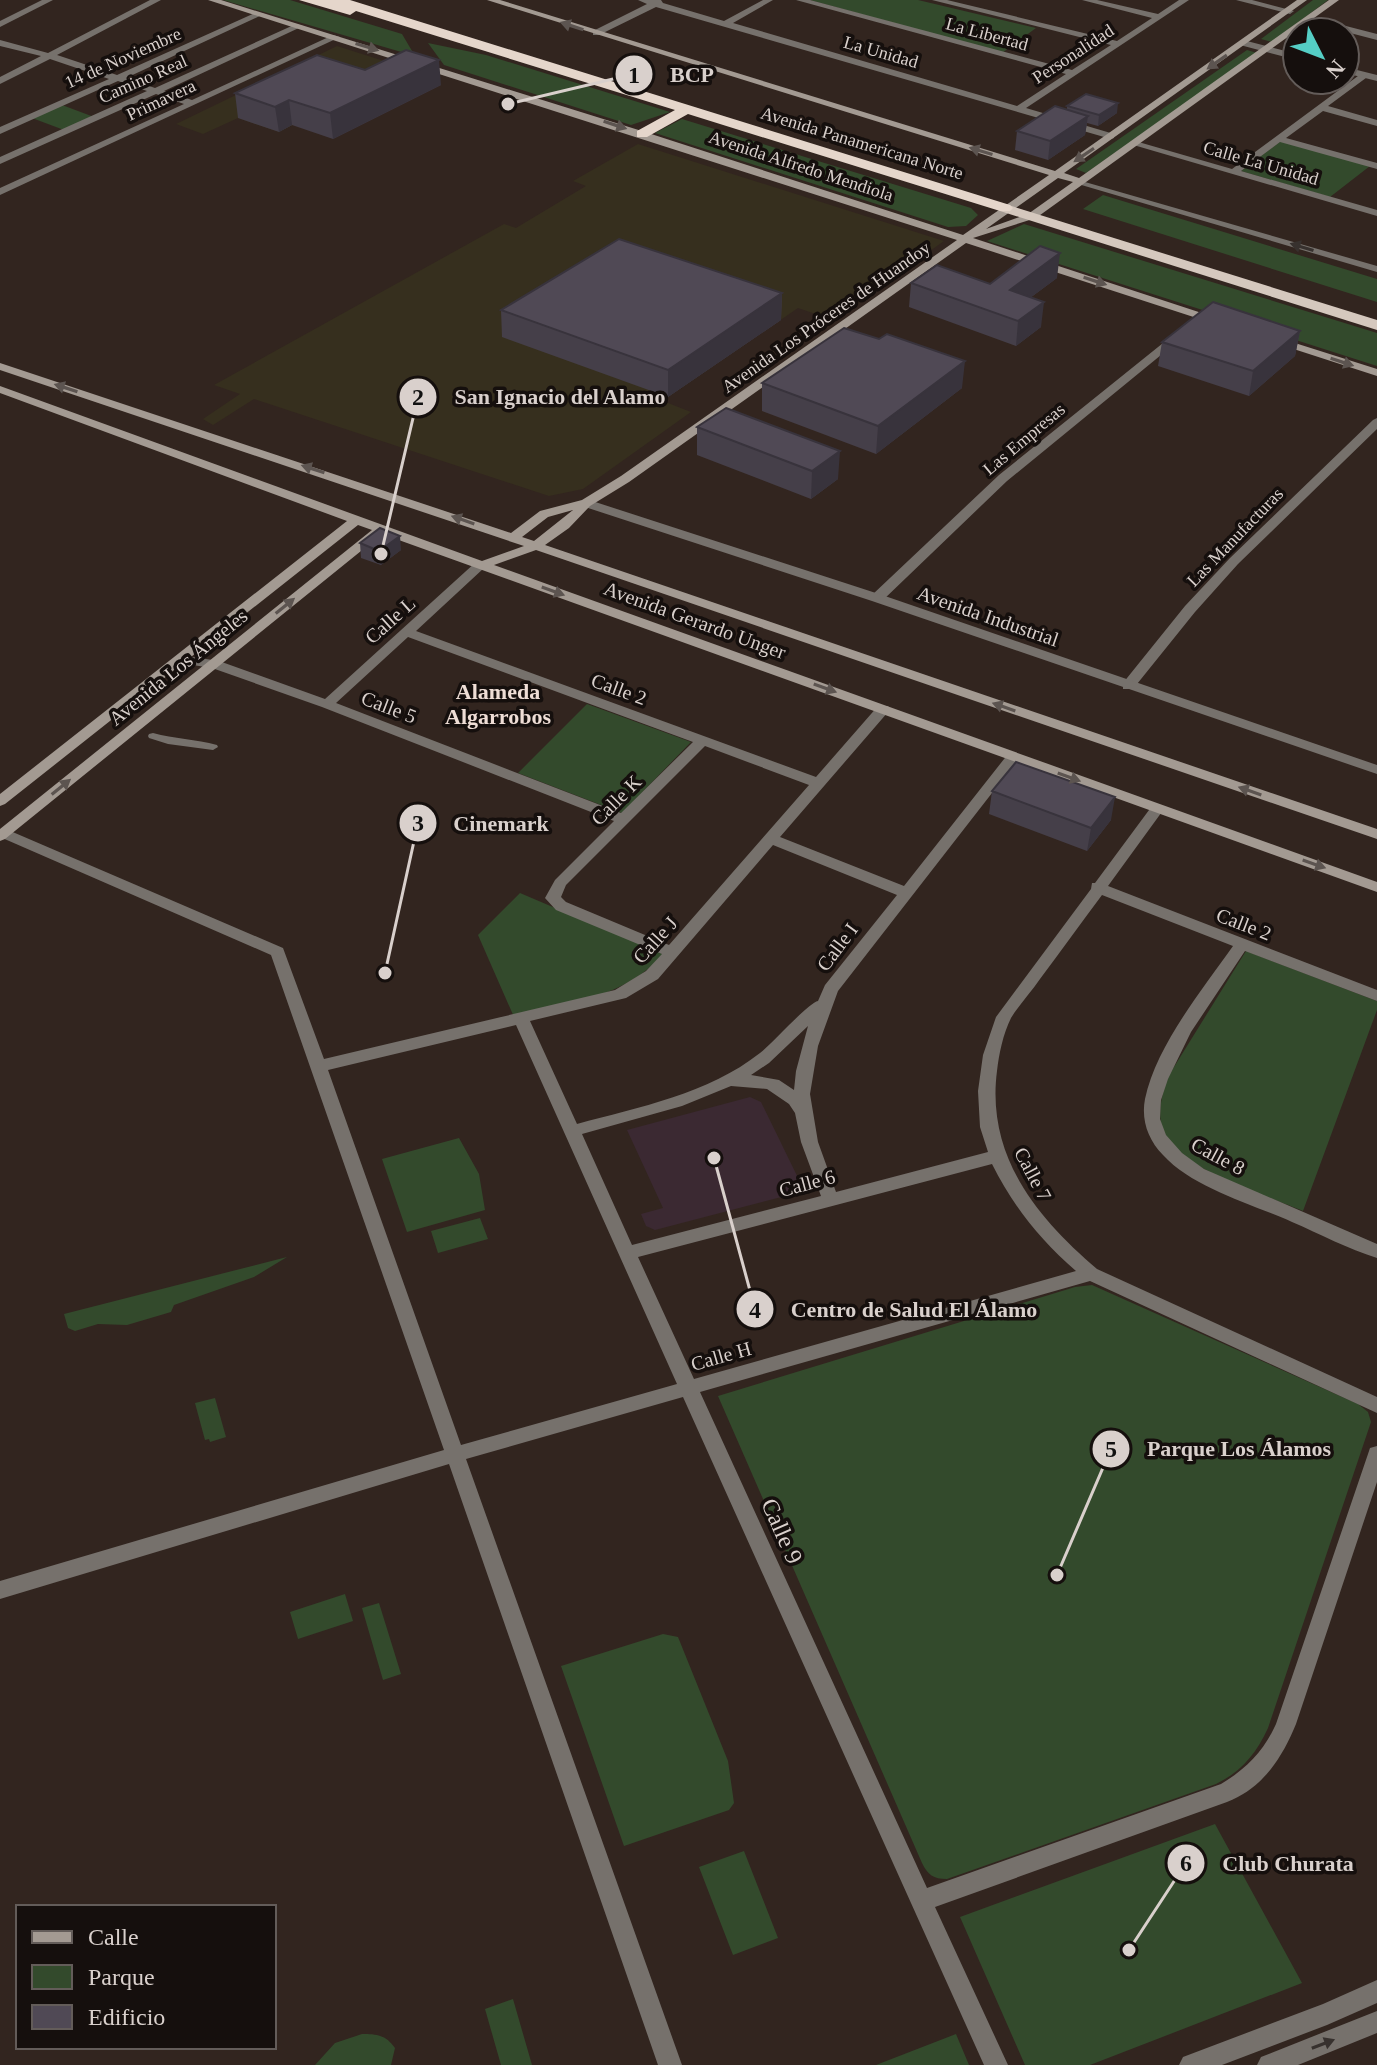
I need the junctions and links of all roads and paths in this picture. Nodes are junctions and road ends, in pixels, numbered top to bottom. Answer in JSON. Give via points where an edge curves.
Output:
{"nodes":[{"id":1,"x":49,"y":0,"type":"edge"},
{"id":2,"x":157,"y":0,"type":"edge"},
{"id":3,"x":212,"y":0,"type":"edge"},
{"id":4,"x":306,"y":0,"type":"edge"},
{"id":5,"x":336,"y":0,"type":"edge"},
{"id":6,"x":378,"y":0,"type":"edge"},
{"id":7,"x":491,"y":0,"type":"edge"},
{"id":8,"x":642,"y":0,"type":"edge"},
{"id":9,"x":769,"y":0,"type":"edge"},
{"id":10,"x":800,"y":0,"type":"edge"},
{"id":11,"x":936,"y":0,"type":"edge"},
{"id":12,"x":1086,"y":0,"type":"edge"},
{"id":13,"x":1185,"y":0,"type":"edge"},
{"id":14,"x":1240,"y":0,"type":"edge"},
{"id":15,"x":1303,"y":0,"type":"edge"},
{"id":16,"x":1335,"y":0,"type":"edge"},
{"id":17,"x":659,"y":2,"type":"edge"},
{"id":18,"x":1290,"y":11,"type":"junction"},
{"id":19,"x":260,"y":14,"type":"junction"},
{"id":20,"x":384,"y":15,"type":"junction"},
{"id":21,"x":1316,"y":16,"type":"edge"},
{"id":22,"x":1159,"y":17,"type":"junction"},
{"id":23,"x":0,"y":24,"type":"edge"},
{"id":24,"x":725,"y":24,"type":"junction"},
{"id":25,"x":299,"y":26,"type":"junction"},
{"id":26,"x":596,"y":33,"type":"junction"},
{"id":27,"x":336,"y":37,"type":"junction"},
{"id":28,"x":1281,"y":41,"type":"edge"},
{"id":29,"x":0,"y":43,"type":"edge"},
{"id":30,"x":1243,"y":43,"type":"junction"},
{"id":31,"x":1118,"y":44,"type":"junction"},
{"id":32,"x":1269,"y":50,"type":"junction"},
{"id":33,"x":1281,"y":53,"type":"edge"},
{"id":34,"x":50,"y":56,"type":"junction"},
{"id":35,"x":1073,"y":73,"type":"junction"},
{"id":36,"x":1361,"y":74,"type":"edge"},
{"id":37,"x":1365,"y":75,"type":"junction"},
{"id":38,"x":119,"y":78,"type":"junction"},
{"id":39,"x":1377,"y":78,"type":"edge"},
{"id":40,"x":0,"y":81,"type":"edge"},
{"id":41,"x":156,"y":91,"type":"junction"},
{"id":42,"x":192,"y":103,"type":"junction"},
{"id":43,"x":1320,"y":107,"type":"junction"},
{"id":44,"x":1019,"y":109,"type":"junction"},
{"id":45,"x":685,"y":110,"type":"junction"},
{"id":46,"x":1377,"y":123,"type":"edge"},
{"id":47,"x":0,"y":131,"type":"edge"},
{"id":48,"x":642,"y":134,"type":"junction"},
{"id":49,"x":1111,"y":136,"type":"junction"},
{"id":50,"x":1279,"y":139,"type":"junction"},
{"id":51,"x":1135,"y":144,"type":"junction"},
{"id":52,"x":0,"y":161,"type":"edge"},
{"id":53,"x":1377,"y":166,"type":"edge"},
{"id":54,"x":1235,"y":171,"type":"junction"},
{"id":55,"x":1056,"y":174,"type":"junction"},
{"id":56,"x":1082,"y":182,"type":"junction"},
{"id":57,"x":0,"y":192,"type":"edge"},
{"id":58,"x":1012,"y":204,"type":"junction"},
{"id":59,"x":1039,"y":212,"type":"junction"},
{"id":60,"x":1377,"y":213,"type":"edge"},
{"id":61,"x":968,"y":239,"type":"junction"},
{"id":62,"x":1377,"y":269,"type":"edge"},
{"id":63,"x":1377,"y":311,"type":"edge"},
{"id":64,"x":1202,"y":316,"type":"junction"},
{"id":65,"x":1377,"y":325,"type":"edge"},
{"id":66,"x":1231,"y":326,"type":"edge"},
{"id":67,"x":1261,"y":335,"type":"edge"},
{"id":68,"x":0,"y":366,"type":"edge"},
{"id":69,"x":1377,"y":373,"type":"edge"},
{"id":70,"x":0,"y":389,"type":"edge"},
{"id":71,"x":1377,"y":422,"type":"edge"},
{"id":72,"x":586,"y":503,"type":"junction"},
{"id":73,"x":356,"y":520,"type":"junction"},
{"id":74,"x":381,"y":529,"type":"junction"},
{"id":75,"x":513,"y":537,"type":"junction"},
{"id":76,"x":540,"y":542,"type":"junction"},
{"id":77,"x":480,"y":565,"type":"junction"},
{"id":78,"x":286,"y":574,"type":"junction"},
{"id":79,"x":313,"y":584,"type":"junction"},
{"id":80,"x":877,"y":598,"type":"junction"},
{"id":81,"x":407,"y":632,"type":"junction"},
{"id":82,"x":180,"y":659,"type":"junction"},
{"id":83,"x":214,"y":664,"type":"junction"},
{"id":84,"x":1128,"y":686,"type":"junction"},
{"id":85,"x":327,"y":704,"type":"junction"},
{"id":86,"x":883,"y":709,"type":"junction"},
{"id":87,"x":153,"y":736,"type":"dead end"},
{"id":88,"x":702,"y":741,"type":"junction"},
{"id":89,"x":213,"y":747,"type":"dead end"},
{"id":90,"x":1013,"y":757,"type":"junction"},
{"id":91,"x":1377,"y":770,"type":"edge"},
{"id":92,"x":818,"y":783,"type":"junction"},
{"id":93,"x":0,"y":801,"type":"edge"},
{"id":94,"x":1157,"y":809,"type":"junction"},
{"id":95,"x":625,"y":820,"type":"junction"},
{"id":96,"x":2,"y":834,"type":"edge"},
{"id":97,"x":1377,"y":834,"type":"edge"},
{"id":98,"x":770,"y":839,"type":"junction"},
{"id":99,"x":1097,"y":887,"type":"junction"},
{"id":100,"x":1377,"y":887,"type":"edge"},
{"id":101,"x":904,"y":892,"type":"junction"},
{"id":102,"x":1241,"y":945,"type":"junction"},
{"id":103,"x":672,"y":952,"type":"junction"},
{"id":104,"x":831,"y":989,"type":"junction"},
{"id":105,"x":1377,"y":996,"type":"edge"},
{"id":106,"x":521,"y":1019,"type":"junction"},
{"id":107,"x":320,"y":1066,"type":"junction"},
{"id":108,"x":734,"y":1081,"type":"junction"},
{"id":109,"x":801,"y":1109,"type":"junction"},
{"id":110,"x":572,"y":1131,"type":"junction"},
{"id":111,"x":997,"y":1156,"type":"junction"},
{"id":112,"x":831,"y":1199,"type":"junction"},
{"id":113,"x":1377,"y":1251,"type":"edge"},
{"id":114,"x":627,"y":1253,"type":"junction"},
{"id":115,"x":1091,"y":1274,"type":"junction"},
{"id":116,"x":689,"y":1388,"type":"junction"},
{"id":117,"x":1377,"y":1405,"type":"edge"},
{"id":118,"x":456,"y":1454,"type":"junction"},
{"id":119,"x":1377,"y":1454,"type":"edge"},
{"id":120,"x":0,"y":1590,"type":"edge"},
{"id":121,"x":921,"y":1901,"type":"junction"},
{"id":122,"x":1377,"y":1991,"type":"edge"},
{"id":123,"x":1377,"y":2022,"type":"edge"},
{"id":124,"x":670,"y":2065,"type":"edge"},
{"id":125,"x":996,"y":2065,"type":"edge"},
{"id":126,"x":1191,"y":2065,"type":"edge"},
{"id":127,"x":1269,"y":2065,"type":"edge"}],
"edges":[{"from":1,"to":23,"type":"street"},
{"from":2,"to":34,"type":"street"},
{"from":3,"to":19,"type":"main road","name":"Avenida Alfredo Mendiola"},
{"from":4,"to":20,"type":"highway"},
{"from":5,"to":20,"type":"highway","name":"Avenida Panamericana Norte"},
{"from":6,"to":58,"type":"highway","name":"Avenida Panamericana Norte"},
{"from":26,"to":7,"type":"main road","one_way":true},
{"from":8,"to":17,"type":"street","name":"La Unidad"},
{"from":9,"to":24,"type":"street"},
{"from":10,"to":35,"type":"street","name":"La Libertad"},
{"from":11,"to":31,"type":"street"},
{"from":12,"to":22,"type":"street"},
{"from":13,"to":22,"type":"street","name":"Personalidad"},
{"from":14,"to":18,"type":"street"},
{"from":15,"to":18,"type":"main road","name":"Avenida Los Próceres de Huandoy"},
{"from":16,"to":21,"type":"main road","name":"Avenida Los Próceres de Huandoy"},
{"from":17,"to":24,"type":"street","name":"La Unidad"},
{"from":17,"to":26,"type":"street"},
{"from":18,"to":30,"type":"main road","name":"Avenida Los Próceres de Huandoy"},
{"from":19,"to":25,"type":"main road","name":"Avenida Alfredo Mendiola"},
{"from":19,"to":38,"type":"street","name":"14 de Noviembre"},
{"from":20,"to":45,"type":"highway","name":"Avenida Panamericana Norte"},
{"from":22,"to":31,"type":"street","name":"Personalidad"},
{"from":24,"to":44,"type":"street","name":"La Unidad"},
{"from":25,"to":27,"type":"main road","name":"Avenida Alfredo Mendiola"},
{"from":25,"to":41,"type":"street","name":"Camino Real"},
{"from":55,"to":26,"type":"main road","one_way":true},
{"from":27,"to":42,"type":"street","name":"Primavera"},
{"from":27,"to":48,"type":"main road","name":"Avenida Alfredo Mendiola","one_way":true},
{"from":28,"to":32,"type":"main road","name":"Avenida Los Próceres de Huandoy"},
{"from":29,"to":34,"type":"street"},
{"from":30,"to":32,"type":"street"},
{"from":30,"to":49,"type":"main road","name":"Avenida Los Próceres de Huandoy","one_way":true},
{"from":31,"to":35,"type":"street","name":"Personalidad"},
{"from":32,"to":33,"type":"street"},
{"from":32,"to":51,"type":"main road","name":"Avenida Los Próceres de Huandoy"},
{"from":34,"to":38,"type":"street"},
{"from":34,"to":40,"type":"street"},
{"from":35,"to":44,"type":"street","name":"Personalidad"},
{"from":36,"to":37,"type":"street"},
{"from":37,"to":39,"type":"street"},
{"from":37,"to":43,"type":"street"},
{"from":38,"to":41,"type":"street"},
{"from":38,"to":47,"type":"street","name":"14 de Noviembre"},
{"from":41,"to":42,"type":"street"},
{"from":41,"to":52,"type":"street","name":"Camino Real"},
{"from":42,"to":57,"type":"street","name":"Primavera"},
{"from":43,"to":46,"type":"street"},
{"from":43,"to":50,"type":"street"},
{"from":44,"to":49,"type":"street","name":"La Unidad"},
{"from":45,"to":48,"type":"highway"},
{"from":45,"to":58,"type":"highway","name":"Avenida Panamericana Norte"},
{"from":48,"to":61,"type":"main road","name":"Avenida Alfredo Mendiola"},
{"from":49,"to":55,"type":"main road","name":"Avenida Los Próceres de Huandoy","one_way":true},
{"from":50,"to":53,"type":"street"},
{"from":50,"to":54,"type":"street"},
{"from":51,"to":54,"type":"street","name":"Calle La Unidad"},
{"from":51,"to":56,"type":"main road","name":"Avenida Los Próceres de Huandoy"},
{"from":54,"to":60,"type":"street","name":"Calle La Unidad"},
{"from":55,"to":56,"type":"main road"},
{"from":55,"to":58,"type":"main road","name":"Avenida Los Próceres de Huandoy"},
{"from":56,"to":59,"type":"main road","name":"Avenida Los Próceres de Huandoy"},
{"from":62,"to":56,"type":"street","one_way":true},
{"from":58,"to":59,"type":"highway","name":"Avenida Panamericana Norte"},
{"from":58,"to":61,"type":"main road","name":"Avenida Los Próceres de Huandoy"},
{"from":59,"to":61,"type":"main road","name":"Avenida Los Próceres de Huandoy"},
{"from":59,"to":63,"type":"highway","name":"Avenida Panamericana Norte"},
{"from":59,"to":65,"type":"highway","name":"Avenida Panamericana Norte"},
{"from":61,"to":64,"type":"main road","name":"Avenida Alfredo Mendiola","one_way":true},
{"from":61,"to":72,"type":"main road","name":"Avenida Los Próceres de Huandoy"},
{"from":64,"to":66,"type":"main road","name":"Avenida Alfredo Mendiola"},
{"from":64,"to":80,"type":"street","name":"Las Empresas","via":[[1003,478]]},
{"from":67,"to":69,"type":"main road","one_way":true},
{"from":75,"to":68,"type":"main road","name":"Avenida Gerardo Unger","one_way":true},
{"from":70,"to":73,"type":"main road","name":"Avenida Gerardo Unger"},
{"from":71,"to":84,"type":"street","name":"Las Manufacturas","via":[[1234,561]]},
{"from":72,"to":75,"type":"main road","name":"Avenida Los Próceres de Huandoy","via":[[544,514]]},
{"from":72,"to":76,"type":"main road","name":"Avenida Los Próceres de Huandoy","via":[[571,521]]},
{"from":72,"to":80,"type":"street","name":"Avenida Industrial"},
{"from":73,"to":74,"type":"main road","name":"Avenida Gerardo Unger"},
{"from":73,"to":78,"type":"main road","name":"Avenida Los Ángeles"},
{"from":74,"to":77,"type":"main road","name":"Avenida Gerardo Unger"},
{"from":74,"to":79,"type":"main road","name":"Avenida Los Ángeles"},
{"from":75,"to":76,"type":"main road","name":"Avenida Gerardo Unger"},
{"from":76,"to":77,"type":"main road","name":"Avenida Los Próceres de Huandoy"},
{"from":97,"to":76,"type":"main road","name":"Avenida Gerardo Unger","one_way":true,"via":[[850,655]]},
{"from":77,"to":81,"type":"street","name":"Calle L"},
{"from":77,"to":86,"type":"main road","name":"Avenida Gerardo Unger","one_way":true},
{"from":78,"to":79,"type":"main road"},
{"from":78,"to":82,"type":"main road","name":"Avenida Los Ángeles"},
{"from":83,"to":79,"type":"main road","name":"Avenida Los Ángeles","one_way":true},
{"from":80,"to":84,"type":"street","name":"Avenida Industrial"},
{"from":81,"to":85,"type":"street","name":"Calle L"},
{"from":81,"to":88,"type":"street","name":"Calle 2"},
{"from":82,"to":83,"type":"street","name":"Calle 5"},
{"from":82,"to":93,"type":"main road","name":"Avenida Los Ángeles"},
{"from":83,"to":85,"type":"street","name":"Calle 5"},
{"from":96,"to":83,"type":"main road","name":"Avenida Los Ángeles","one_way":true},
{"from":84,"to":91,"type":"street","name":"Avenida Industrial"},
{"from":85,"to":95,"type":"street","name":"Calle 5"},
{"from":86,"to":90,"type":"main road","name":"Avenida Gerardo Unger"},
{"from":86,"to":92,"type":"street","name":"Calle J"},
{"from":87,"to":89,"type":"street"},
{"from":88,"to":92,"type":"street","name":"Calle 2"},
{"from":88,"to":95,"type":"street","name":"Calle K"},
{"from":90,"to":94,"type":"main road","name":"Avenida Gerardo Unger","one_way":true},
{"from":90,"to":101,"type":"street","name":"Calle I"},
{"from":92,"to":98,"type":"street","name":"Calle J"},
{"from":94,"to":99,"type":"street","name":"Calle 7"},
{"from":94,"to":100,"type":"main road","name":"Avenida Gerardo Unger","one_way":true},
{"from":95,"to":103,"type":"street","name":"Calle K","via":[[560,883],[555,903]]},
{"from":96,"to":107,"type":"street","via":[[278,952]]},
{"from":98,"to":101,"type":"street"},
{"from":98,"to":103,"type":"street","name":"Calle J"},
{"from":99,"to":102,"type":"street","name":"Calle 2"},
{"from":99,"to":111,"type":"street","name":"Calle 7","via":[[992,1041],[985,1099]]},
{"from":101,"to":104,"type":"street","name":"Calle I"},
{"from":102,"to":105,"type":"street","name":"Calle 2"},
{"from":102,"to":113,"type":"street","name":"Calle 8","via":[[1160,1071],[1152,1119],[1162,1143],[1198,1174]]},
{"from":103,"to":106,"type":"street","name":"Calle J","via":[[652,975],[620,994]]},
{"from":104,"to":108,"type":"street","via":[[792,1035]]},
{"from":104,"to":109,"type":"street","name":"Calle I","via":[[814,1027]]},
{"from":106,"to":107,"type":"street","name":"Calle J"},
{"from":106,"to":110,"type":"street","name":"Calle 9"},
{"from":107,"to":118,"type":"street"},
{"from":108,"to":109,"type":"street","via":[[781,1087]]},
{"from":108,"to":110,"type":"street"},
{"from":109,"to":112,"type":"street","name":"Calle I","via":[[811,1154]]},
{"from":110,"to":114,"type":"street","name":"Calle 9"},
{"from":111,"to":112,"type":"street","name":"Calle 6"},
{"from":111,"to":115,"type":"street","name":"Calle 7","via":[[1031,1218],[1057,1248]]},
{"from":112,"to":114,"type":"street","name":"Calle 6"},
{"from":114,"to":116,"type":"street","name":"Calle 9"},
{"from":115,"to":116,"type":"street","name":"Calle H"},
{"from":115,"to":117,"type":"street","name":"Calle 7"},
{"from":116,"to":118,"type":"street","name":"Calle H"},
{"from":116,"to":121,"type":"street","name":"Calle 9"},
{"from":118,"to":120,"type":"street","name":"Calle H"},
{"from":118,"to":124,"type":"street"},
{"from":119,"to":121,"type":"street","via":[[1286,1724],[1266,1764],[1227,1792]]},
{"from":121,"to":125,"type":"street","name":"Calle 9"},
{"from":122,"to":126,"type":"street"},
{"from":127,"to":123,"type":"street","one_way":true}]}
